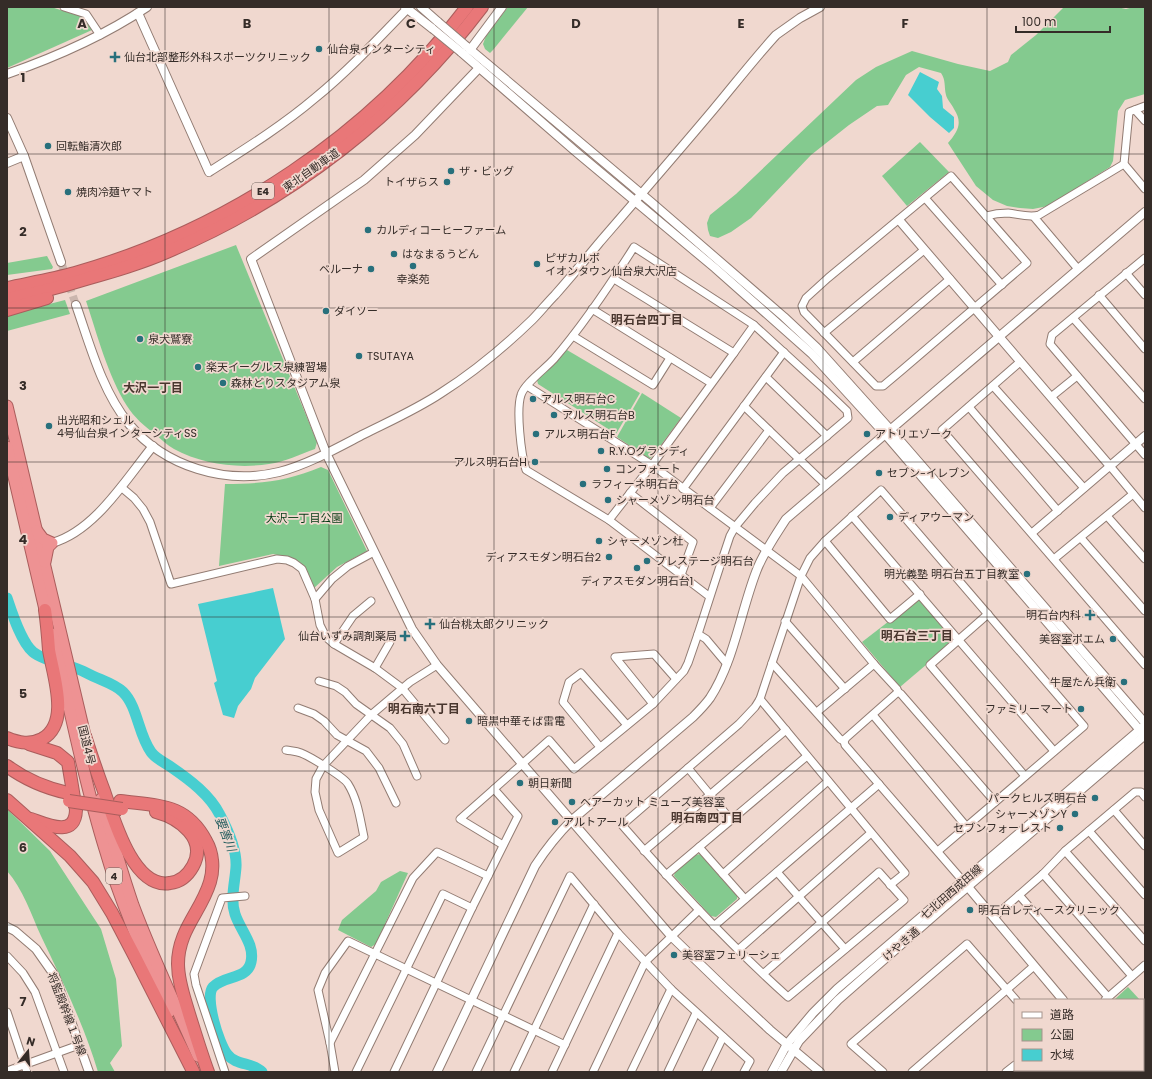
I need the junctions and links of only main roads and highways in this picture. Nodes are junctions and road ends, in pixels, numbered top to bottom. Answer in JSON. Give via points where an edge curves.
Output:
{"nodes":[{"id":1,"x":467,"y":7,"type":"edge"},
{"id":2,"x":482,"y":7,"type":"edge"},
{"id":3,"x":8,"y":301,"type":"edge"},
{"id":4,"x":7,"y":406,"type":"edge"},
{"id":5,"x":7,"y":447,"type":"edge"},
{"id":6,"x":36,"y":528,"type":"junction"},
{"id":7,"x":45,"y":566,"type":"junction"},
{"id":8,"x":45,"y":610,"type":"joint"},
{"id":9,"x":57,"y":652,"type":"junction"},
{"id":10,"x":61,"y":670,"type":"junction"},
{"id":11,"x":85,"y":736,"type":"junction"},
{"id":12,"x":7,"y":738,"type":"edge"},
{"id":13,"x":29,"y":744,"type":"junction"},
{"id":14,"x":7,"y":766,"type":"edge"},
{"id":15,"x":7,"y":775,"type":"edge"},
{"id":16,"x":68,"y":797,"type":"junction"},
{"id":17,"x":7,"y":800,"type":"edge"},
{"id":18,"x":121,"y":805,"type":"junction"},
{"id":19,"x":24,"y":816,"type":"junction"},
{"id":20,"x":200,"y":1072,"type":"edge"}],
"edges":[{"from":1,"to":3,"type":"highway","name":"東北自動車道","number":"E4","via":[[403,79],[377,104],[323,149],[265,190],[213,219],[146,249],[75,273]]},
{"from":2,"to":3,"type":"highway","name":"東北自動車道","number":"E4","via":[[413,88],[358,136],[271,198],[234,220],[168,252],[100,275]]},
{"from":4,"to":6,"type":"highway","name":"国道4号","number":"4"},
{"from":5,"to":8,"type":"highway"},
{"from":6,"to":7,"type":"highway","name":"国道4号","number":"4"},
{"from":6,"to":7,"type":"highway","via":[[43,539],[52,543],[48,547]]},
{"from":7,"to":9,"type":"highway","name":"国道4号","number":"4"},
{"from":8,"to":9,"type":"highway"},
{"from":9,"to":10,"type":"highway"},
{"from":9,"to":10,"type":"highway","name":"国道4号","number":"4"},
{"from":10,"to":11,"type":"highway","name":"国道4号","number":"4"},
{"from":10,"to":13,"type":"highway","via":[[57,719],[47,736]]},
{"from":10,"to":20,"type":"highway","name":"国道4号","number":"4","via":[[104,849],[123,903]]},
{"from":11,"to":18,"type":"highway","via":[[117,829],[134,861],[150,880],[158,883],[172,883],[185,876],[191,870],[197,855],[191,832],[167,815]]},
{"from":11,"to":20,"type":"highway","name":"国道4号","number":"4","via":[[114,846],[134,905]]},
{"from":12,"to":13,"type":"highway"},
{"from":13,"to":19,"type":"highway","via":[[57,753],[68,762],[76,816],[73,824],[68,827],[49,825]]},
{"from":14,"to":16,"type":"highway","via":[[17,774]]},
{"from":15,"to":16,"type":"highway","via":[[46,794]]},
{"from":16,"to":18,"type":"highway"},
{"from":17,"to":19,"type":"highway"},
{"from":18,"to":20,"type":"highway","via":[[164,806],[180,812],[197,826],[212,856],[210,882],[182,939],[178,964],[180,984]]},
{"from":19,"to":20,"type":"highway","via":[[70,856],[93,882]]}]}
